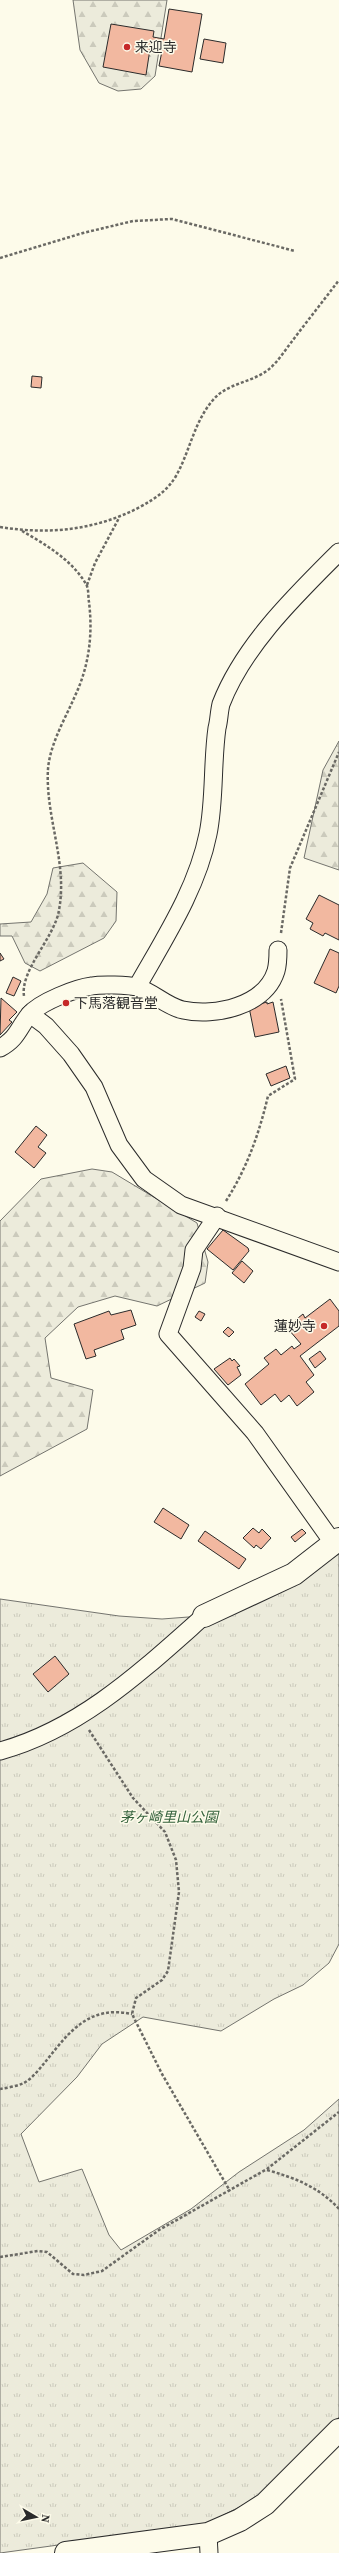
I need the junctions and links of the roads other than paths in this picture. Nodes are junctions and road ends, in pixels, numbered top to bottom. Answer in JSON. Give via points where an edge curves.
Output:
{"nodes":[{"id":1,"x":339,"y":552,"type":"edge"},
{"id":2,"x":278,"y":950,"type":"road end"},
{"id":3,"x":137,"y":987,"type":"junction"},
{"id":4,"x":30,"y":1014,"type":"junction"},
{"id":5,"x":0,"y":1048,"type":"edge"},
{"id":6,"x":217,"y":1216,"type":"junction"},
{"id":7,"x":339,"y":1262,"type":"edge"},
{"id":8,"x":336,"y":1542,"type":"edge"},
{"id":9,"x":204,"y":1616,"type":"joint"},
{"id":10,"x":0,"y":1751,"type":"edge"},
{"id":11,"x":339,"y":2430,"type":"edge"},
{"id":12,"x":208,"y":2544,"type":"edge"},
{"id":13,"x":66,"y":2553,"type":"edge"}],
"edges":[{"from":1,"to":3,"type":"street","via":[[309,582],[250,651],[221,705],[209,833],[199,870]]},
{"from":2,"to":3,"type":"street","via":[[276,971],[264,991],[243,1003],[218,1011],[181,1010]]},
{"from":3,"to":4,"type":"street","via":[[92,986],[51,1000]]},
{"from":4,"to":5,"type":"street","via":[[12,1041]]},
{"from":4,"to":6,"type":"street","via":[[46,1026],[71,1054],[94,1086],[119,1145],[144,1179],[181,1205]]},
{"from":6,"to":7,"type":"street"},
{"from":6,"to":8,"type":"street","via":[[194,1250],[192,1268],[168,1334],[255,1433]]},
{"from":8,"to":9,"type":"street","via":[[294,1574]]},
{"from":9,"to":10,"type":"street","via":[[127,1684],[80,1715],[24,1744]]},
{"from":11,"to":12,"type":"street","via":[[265,2504]]},
{"from":12,"to":13,"type":"street"}]}
